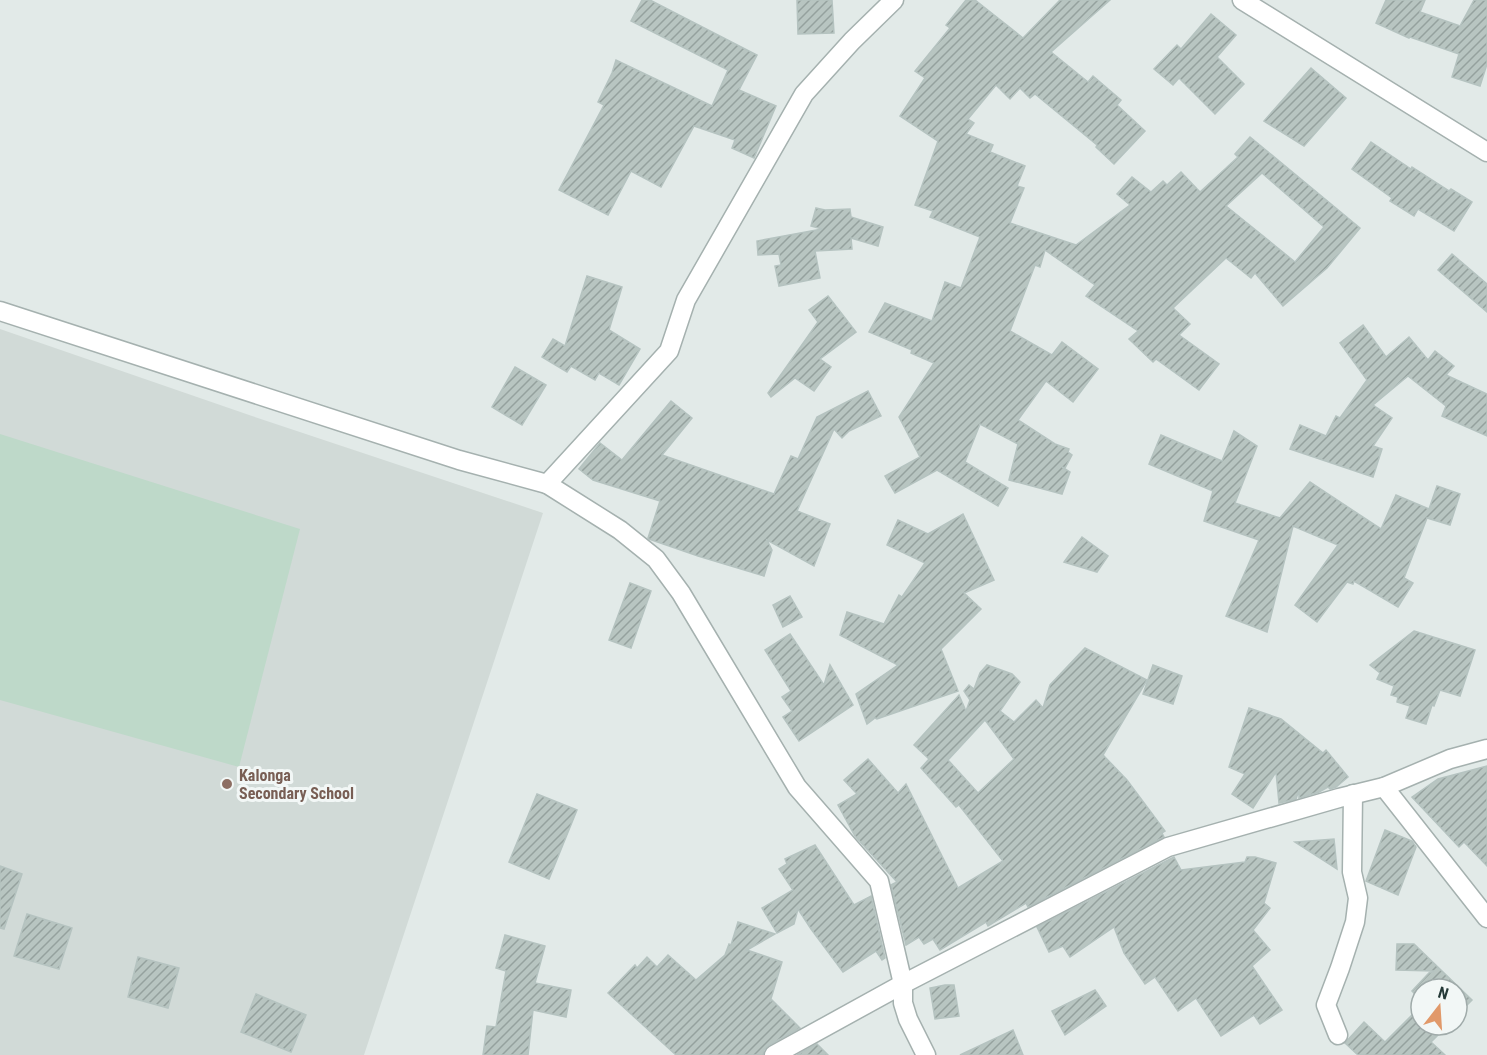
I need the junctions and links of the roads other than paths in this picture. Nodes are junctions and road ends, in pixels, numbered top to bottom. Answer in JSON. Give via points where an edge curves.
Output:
{"nodes":[{"id":1,"x":894,"y":0,"type":"edge"},
{"id":2,"x":1242,"y":0,"type":"edge"},
{"id":3,"x":1487,"y":152,"type":"edge"},
{"id":4,"x":0,"y":311,"type":"edge"},
{"id":5,"x":547,"y":484,"type":"junction"},
{"id":6,"x":1487,"y":749,"type":"edge"},
{"id":7,"x":1384,"y":787,"type":"junction"},
{"id":8,"x":1353,"y":794,"type":"junction"},
{"id":9,"x":1487,"y":918,"type":"edge"},
{"id":10,"x":903,"y":984,"type":"junction"},
{"id":11,"x":1338,"y":1035,"type":"dead end"},
{"id":12,"x":774,"y":1055,"type":"edge"},
{"id":13,"x":926,"y":1055,"type":"edge"}],
"edges":[{"from":1,"to":5,"type":"street","via":[[804,94],[686,300],[669,351]]},
{"from":2,"to":3,"type":"street"},
{"from":4,"to":5,"type":"street","via":[[459,460]]},
{"from":5,"to":10,"type":"street","via":[[620,530],[656,559],[681,593],[797,788],[879,881]]},
{"from":6,"to":7,"type":"street","via":[[1450,759]]},
{"from":7,"to":8,"type":"street"},
{"from":7,"to":9,"type":"street"},
{"from":8,"to":10,"type":"street","via":[[1168,847]]},
{"from":8,"to":11,"type":"street","via":[[1352,872],[1358,898],[1355,922],[1326,1005]]},
{"from":10,"to":12,"type":"street"},
{"from":10,"to":13,"type":"street","via":[[908,1019]]}]}
